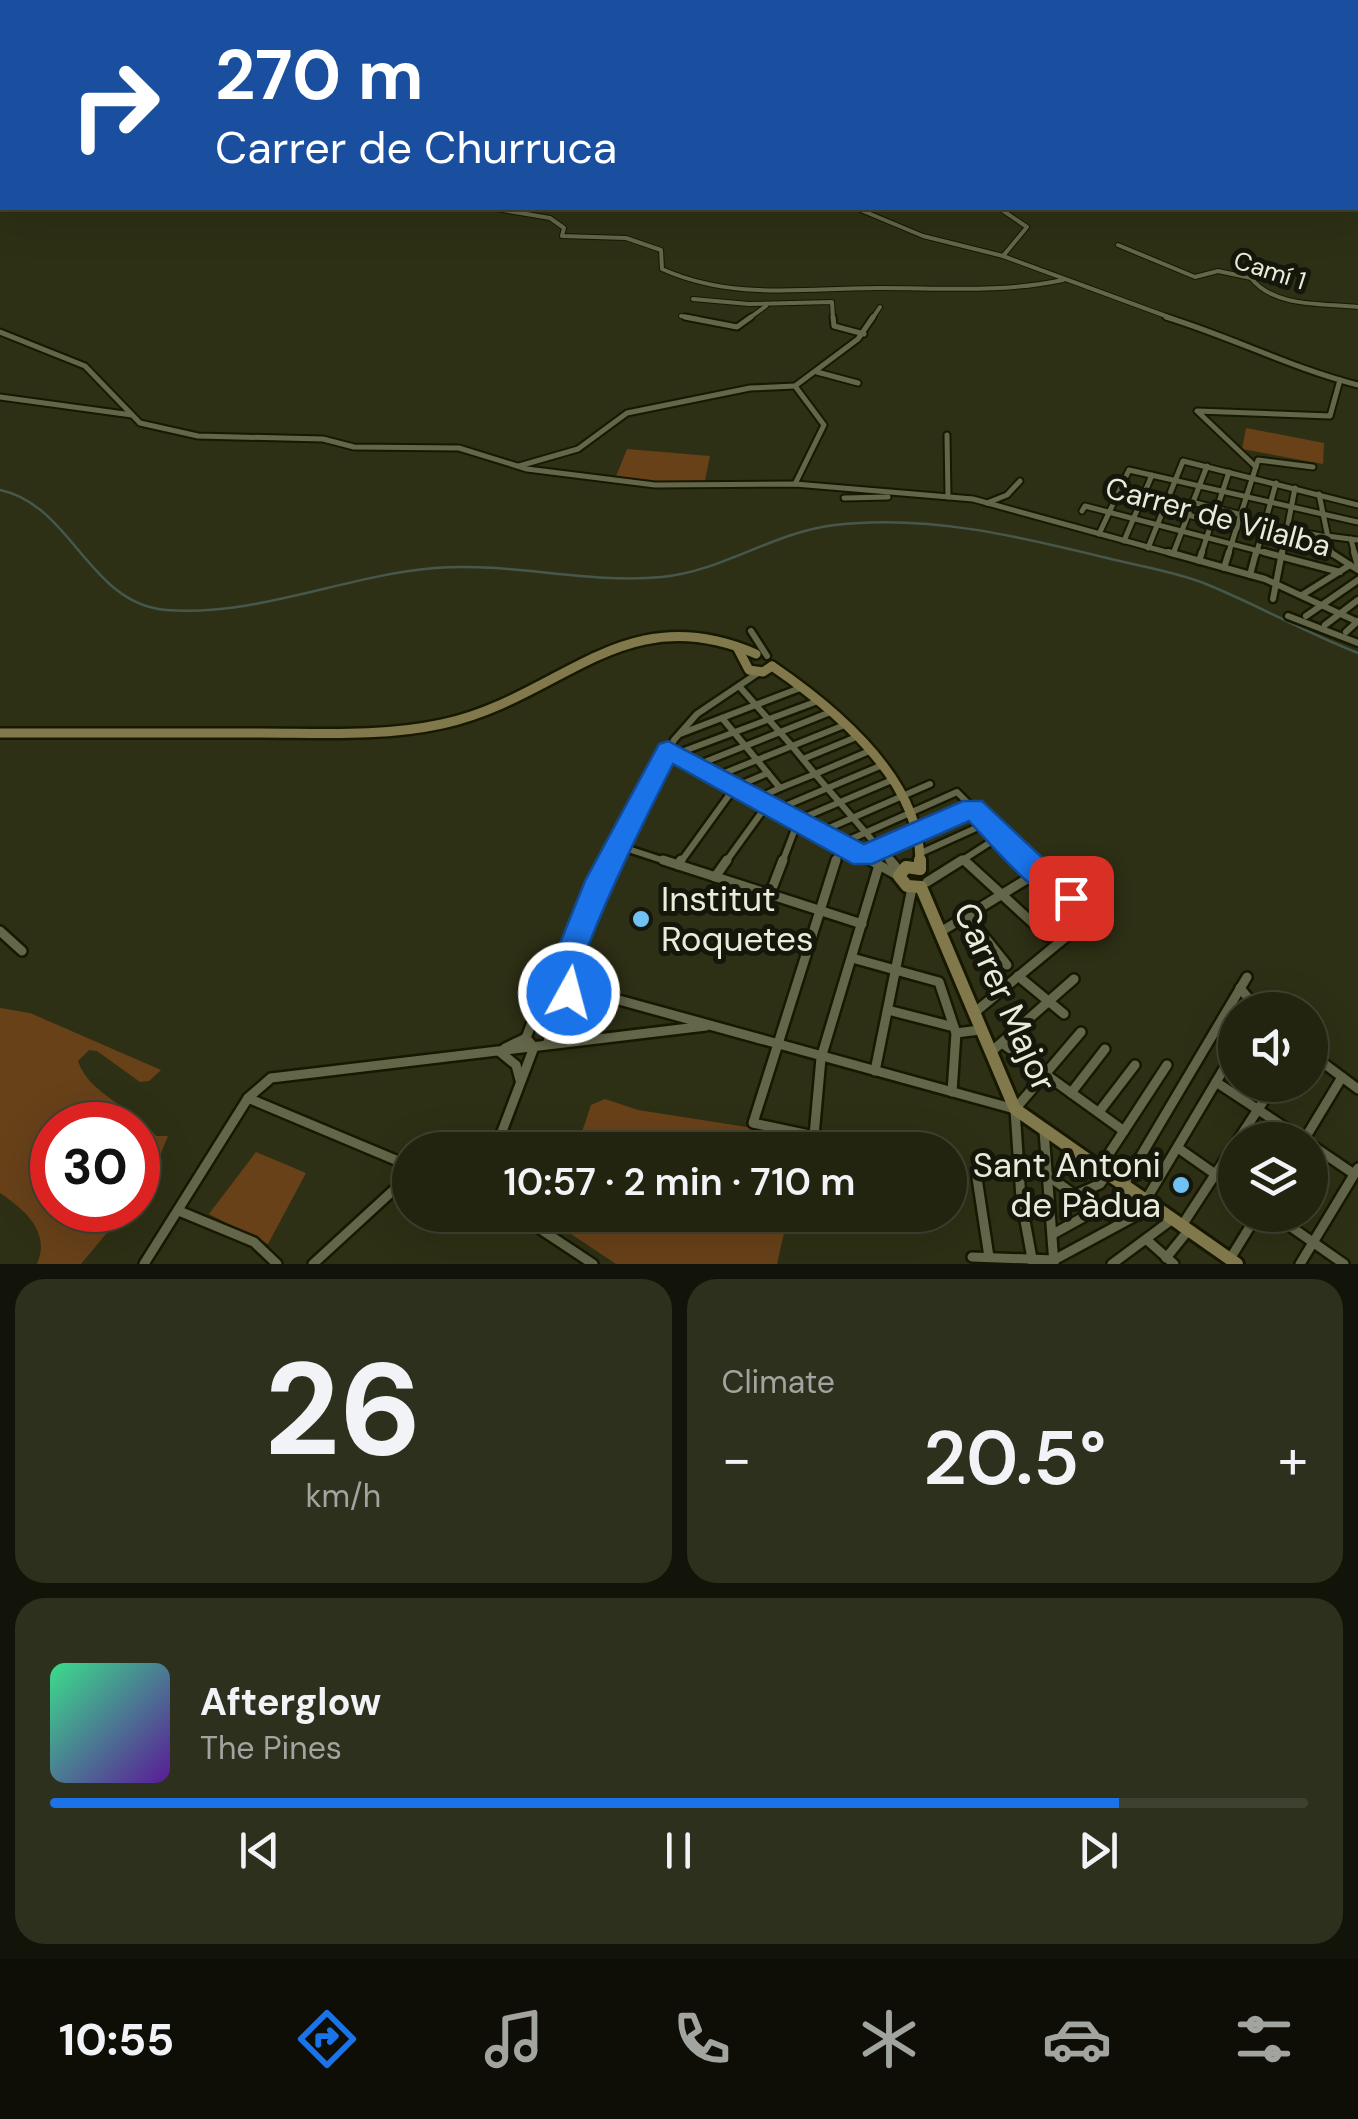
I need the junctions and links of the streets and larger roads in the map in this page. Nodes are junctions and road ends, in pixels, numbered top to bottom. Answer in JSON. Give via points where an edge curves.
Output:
{"nodes":[{"id":1,"x":502,"y":210,"type":"edge"},
{"id":2,"x":861,"y":210,"type":"edge"},
{"id":3,"x":1002,"y":210,"type":"edge"},
{"id":4,"x":1118,"y":245,"type":"dead end"},
{"id":5,"x":1003,"y":256,"type":"junction"},
{"id":6,"x":1064,"y":280,"type":"junction"},
{"id":7,"x":693,"y":300,"type":"dead end"},
{"id":8,"x":768,"y":304,"type":"junction"},
{"id":9,"x":880,"y":307,"type":"dead end"},
{"id":10,"x":1358,"y":307,"type":"edge"},
{"id":11,"x":680,"y":316,"type":"dead end"},
{"id":12,"x":0,"y":332,"type":"edge"},
{"id":13,"x":864,"y":334,"type":"junction"},
{"id":14,"x":816,"y":372,"type":"junction"},
{"id":15,"x":1340,"y":380,"type":"junction"},
{"id":16,"x":858,"y":382,"type":"dead end"},
{"id":17,"x":1358,"y":385,"type":"edge"},
{"id":18,"x":795,"y":386,"type":"junction"},
{"id":19,"x":0,"y":397,"type":"edge"},
{"id":20,"x":133,"y":416,"type":"junction"},
{"id":21,"x":947,"y":435,"type":"dead end"},
{"id":22,"x":1207,"y":466,"type":"junction"},
{"id":23,"x":518,"y":467,"type":"junction"},
{"id":24,"x":1256,"y":467,"type":"junction"},
{"id":25,"x":1312,"y":467,"type":"dead end"},
{"id":26,"x":1228,"y":472,"type":"junction"},
{"id":27,"x":1152,"y":475,"type":"junction"},
{"id":28,"x":1254,"y":478,"type":"junction"},
{"id":29,"x":1020,"y":481,"type":"dead end"},
{"id":30,"x":1174,"y":481,"type":"junction"},
{"id":31,"x":1276,"y":483,"type":"junction"},
{"id":32,"x":795,"y":484,"type":"junction"},
{"id":33,"x":1199,"y":487,"type":"junction"},
{"id":34,"x":1295,"y":488,"type":"junction"},
{"id":35,"x":1120,"y":490,"type":"junction"},
{"id":36,"x":1222,"y":493,"type":"junction"},
{"id":37,"x":1319,"y":494,"type":"junction"},
{"id":38,"x":899,"y":495,"type":"junction"},
{"id":39,"x":1143,"y":496,"type":"junction"},
{"id":40,"x":948,"y":497,"type":"junction"},
{"id":41,"x":844,"y":498,"type":"dead end"},
{"id":42,"x":1246,"y":499,"type":"junction"},
{"id":43,"x":1165,"y":502,"type":"junction"},
{"id":44,"x":986,"y":504,"type":"junction"},
{"id":45,"x":1270,"y":504,"type":"junction"},
{"id":46,"x":1358,"y":506,"type":"edge"},
{"id":47,"x":1190,"y":508,"type":"junction"},
{"id":48,"x":1217,"y":508,"type":"junction"},
{"id":49,"x":1292,"y":510,"type":"junction"},
{"id":50,"x":1110,"y":512,"type":"junction"},
{"id":51,"x":1134,"y":518,"type":"junction"},
{"id":52,"x":1324,"y":518,"type":"junction"},
{"id":53,"x":1212,"y":521,"type":"junction"},
{"id":54,"x":1239,"y":521,"type":"junction"},
{"id":55,"x":1358,"y":522,"type":"edge"},
{"id":56,"x":1156,"y":525,"type":"junction"},
{"id":57,"x":1264,"y":527,"type":"junction"},
{"id":58,"x":1074,"y":528,"type":"junction"},
{"id":59,"x":1182,"y":530,"type":"junction"},
{"id":60,"x":1289,"y":532,"type":"junction"},
{"id":61,"x":1099,"y":534,"type":"junction"},
{"id":62,"x":1327,"y":536,"type":"junction"},
{"id":63,"x":1207,"y":537,"type":"junction"},
{"id":64,"x":1354,"y":539,"type":"edge"},
{"id":65,"x":1124,"y":541,"type":"junction"},
{"id":66,"x":1232,"y":544,"type":"junction"},
{"id":67,"x":1148,"y":548,"type":"junction"},
{"id":68,"x":1257,"y":550,"type":"junction"},
{"id":69,"x":1173,"y":554,"type":"junction"},
{"id":70,"x":1332,"y":554,"type":"junction"},
{"id":71,"x":1283,"y":557,"type":"junction"},
{"id":72,"x":1199,"y":561,"type":"junction"},
{"id":73,"x":1356,"y":567,"type":"edge"},
{"id":74,"x":1224,"y":568,"type":"junction"},
{"id":75,"x":1340,"y":572,"type":"junction"},
{"id":76,"x":1250,"y":575,"type":"junction"},
{"id":77,"x":1358,"y":580,"type":"edge"},
{"id":78,"x":1276,"y":584,"type":"junction"},
{"id":79,"x":1301,"y":595,"type":"junction"},
{"id":80,"x":1273,"y":599,"type":"dead end"},
{"id":81,"x":1358,"y":600,"type":"edge"},
{"id":82,"x":1320,"y":604,"type":"junction"},
{"id":83,"x":1338,"y":612,"type":"junction"},
{"id":84,"x":1288,"y":616,"type":"dead end"},
{"id":85,"x":1306,"y":616,"type":"dead end"},
{"id":86,"x":1358,"y":621,"type":"edge"},
{"id":87,"x":1325,"y":625,"type":"dead end"},
{"id":88,"x":751,"y":631,"type":"dead end"},
{"id":89,"x":1346,"y":632,"type":"dead end"},
{"id":90,"x":1358,"y":642,"type":"edge"},
{"id":91,"x":759,"y":661,"type":"junction"},
{"id":92,"x":796,"y":684,"type":"junction"},
{"id":93,"x":741,"y":685,"type":"junction"},
{"id":94,"x":815,"y":702,"type":"junction"},
{"id":95,"x":756,"y":705,"type":"junction"},
{"id":96,"x":828,"y":713,"type":"junction"},
{"id":97,"x":721,"y":718,"type":"junction"},
{"id":98,"x":769,"y":720,"type":"junction"},
{"id":99,"x":842,"y":726,"type":"junction"},
{"id":100,"x":0,"y":732,"type":"edge"},
{"id":101,"x":780,"y":732,"type":"junction"},
{"id":102,"x":734,"y":733,"type":"junction"},
{"id":103,"x":678,"y":735,"type":"junction"},
{"id":104,"x":854,"y":738,"type":"junction"},
{"id":105,"x":745,"y":746,"type":"junction"},
{"id":106,"x":792,"y":746,"type":"junction"},
{"id":107,"x":672,"y":752,"type":"junction"},
{"id":108,"x":867,"y":752,"type":"junction"},
{"id":109,"x":757,"y":760,"type":"junction"},
{"id":110,"x":803,"y":760,"type":"junction"},
{"id":111,"x":696,"y":765,"type":"junction"},
{"id":112,"x":880,"y":766,"type":"junction"},
{"id":113,"x":768,"y":773,"type":"junction"},
{"id":114,"x":816,"y":774,"type":"junction"},
{"id":115,"x":716,"y":776,"type":"junction"},
{"id":116,"x":892,"y":780,"type":"junction"},
{"id":117,"x":930,"y":784,"type":"dead end"},
{"id":118,"x":735,"y":787,"type":"junction"},
{"id":119,"x":780,"y":788,"type":"junction"},
{"id":120,"x":828,"y":788,"type":"junction"},
{"id":121,"x":904,"y":796,"type":"junction"},
{"id":122,"x":756,"y":798,"type":"junction"},
{"id":123,"x":840,"y":802,"type":"junction"},
{"id":124,"x":767,"y":804,"type":"junction"},
{"id":125,"x":972,"y":808,"type":"junction"},
{"id":126,"x":777,"y":810,"type":"junction"},
{"id":127,"x":912,"y":813,"type":"junction"},
{"id":128,"x":854,"y":818,"type":"junction"},
{"id":129,"x":802,"y":819,"type":"junction"},
{"id":130,"x":987,"y":823,"type":"junction"},
{"id":131,"x":816,"y":831,"type":"junction"},
{"id":132,"x":919,"y":832,"type":"junction"},
{"id":133,"x":867,"y":833,"type":"junction"},
{"id":134,"x":1000,"y":836,"type":"junction"},
{"id":135,"x":840,"y":844,"type":"junction"},
{"id":136,"x":616,"y":845,"type":"junction"},
{"id":137,"x":880,"y":848,"type":"junction"},
{"id":138,"x":923,"y":852,"type":"junction"},
{"id":139,"x":862,"y":856,"type":"junction"},
{"id":140,"x":964,"y":860,"type":"junction"},
{"id":141,"x":678,"y":864,"type":"junction"},
{"id":142,"x":879,"y":865,"type":"junction"},
{"id":143,"x":920,"y":868,"type":"junction"},
{"id":144,"x":1037,"y":873,"type":"junction"},
{"id":145,"x":900,"y":874,"type":"junction"},
{"id":146,"x":715,"y":877,"type":"junction"},
{"id":147,"x":1094,"y":880,"type":"dead end"},
{"id":148,"x":920,"y":886,"type":"junction"},
{"id":149,"x":770,"y":894,"type":"junction"},
{"id":150,"x":1002,"y":895,"type":"junction"},
{"id":151,"x":1071,"y":898,"type":"junction"},
{"id":152,"x":1081,"y":907,"type":"dead end"},
{"id":153,"x":826,"y":912,"type":"junction"},
{"id":154,"x":967,"y":916,"type":"junction"},
{"id":155,"x":862,"y":924,"type":"junction"},
{"id":156,"x":1078,"y":926,"type":"dead end"},
{"id":157,"x":0,"y":931,"type":"edge"},
{"id":158,"x":941,"y":931,"type":"junction"},
{"id":159,"x":1047,"y":936,"type":"dead end"},
{"id":160,"x":22,"y":951,"type":"dead end"},
{"id":161,"x":852,"y":958,"type":"junction"},
{"id":162,"x":567,"y":963,"type":"junction"},
{"id":163,"x":1007,"y":965,"type":"dead end"},
{"id":164,"x":896,"y":970,"type":"junction"},
{"id":165,"x":1018,"y":976,"type":"junction"},
{"id":166,"x":1248,"y":977,"type":"dead end"},
{"id":167,"x":1074,"y":979,"type":"dead end"},
{"id":168,"x":552,"y":986,"type":"junction"},
{"id":169,"x":1240,"y":988,"type":"junction"},
{"id":170,"x":574,"y":991,"type":"junction"},
{"id":171,"x":1243,"y":992,"type":"edge"},
{"id":172,"x":1050,"y":1002,"type":"junction"},
{"id":173,"x":657,"y":1010,"type":"junction"},
{"id":174,"x":888,"y":1010,"type":"junction"},
{"id":175,"x":973,"y":1014,"type":"junction"},
{"id":176,"x":1064,"y":1014,"type":"dead end"},
{"id":177,"x":706,"y":1026,"type":"junction"},
{"id":178,"x":954,"y":1030,"type":"junction"},
{"id":179,"x":980,"y":1030,"type":"junction"},
{"id":180,"x":650,"y":1032,"type":"junction"},
{"id":181,"x":1081,"y":1032,"type":"dead end"},
{"id":182,"x":526,"y":1038,"type":"junction"},
{"id":183,"x":1002,"y":1043,"type":"junction"},
{"id":184,"x":774,"y":1044,"type":"junction"},
{"id":185,"x":546,"y":1046,"type":"junction"},
{"id":186,"x":534,"y":1047,"type":"junction"},
{"id":187,"x":1105,"y":1049,"type":"dead end"},
{"id":188,"x":494,"y":1051,"type":"junction"},
{"id":189,"x":990,"y":1053,"type":"junction"},
{"id":190,"x":821,"y":1058,"type":"junction"},
{"id":191,"x":1136,"y":1065,"type":"dead end"},
{"id":192,"x":1167,"y":1065,"type":"dead end"},
{"id":193,"x":1328,"y":1066,"type":"edge"},
{"id":194,"x":876,"y":1071,"type":"junction"},
{"id":195,"x":1045,"y":1074,"type":"junction"},
{"id":196,"x":1342,"y":1077,"type":"junction"},
{"id":197,"x":1218,"y":1079,"type":"edge"},
{"id":198,"x":1216,"y":1082,"type":"junction"},
{"id":199,"x":520,"y":1084,"type":"junction"},
{"id":200,"x":1358,"y":1089,"type":"edge"},
{"id":201,"x":952,"y":1092,"type":"junction"},
{"id":202,"x":1072,"y":1093,"type":"junction"},
{"id":203,"x":248,"y":1098,"type":"junction"},
{"id":204,"x":1263,"y":1102,"type":"edge"},
{"id":205,"x":1016,"y":1109,"type":"junction"},
{"id":206,"x":1258,"y":1109,"type":"junction"},
{"id":207,"x":1099,"y":1112,"type":"junction"},
{"id":208,"x":1249,"y":1122,"type":"edge"},
{"id":209,"x":1277,"y":1122,"type":"edge"},
{"id":210,"x":1316,"y":1122,"type":"edge"},
{"id":211,"x":1044,"y":1130,"type":"junction"},
{"id":212,"x":1124,"y":1131,"type":"junction"},
{"id":213,"x":502,"y":1132,"type":"edge"},
{"id":214,"x":1178,"y":1148,"type":"junction"},
{"id":215,"x":1328,"y":1155,"type":"edge"},
{"id":216,"x":392,"y":1158,"type":"edge"},
{"id":217,"x":1218,"y":1169,"type":"edge"},
{"id":218,"x":1102,"y":1172,"type":"junction"},
{"id":219,"x":1357,"y":1173,"type":"edge"},
{"id":220,"x":1215,"y":1174,"type":"junction"},
{"id":221,"x":1048,"y":1176,"type":"junction"},
{"id":222,"x":1218,"y":1176,"type":"edge"},
{"id":223,"x":977,"y":1178,"type":"dead end"},
{"id":224,"x":1124,"y":1188,"type":"junction"},
{"id":225,"x":392,"y":1190,"type":"edge"},
{"id":226,"x":1146,"y":1204,"type":"junction"},
{"id":227,"x":179,"y":1211,"type":"junction"},
{"id":228,"x":1179,"y":1227,"type":"junction"},
{"id":229,"x":545,"y":1232,"type":"edge"},
{"id":230,"x":1248,"y":1232,"type":"edge"},
{"id":231,"x":1298,"y":1232,"type":"edge"},
{"id":232,"x":1052,"y":1234,"type":"junction"},
{"id":233,"x":1147,"y":1240,"type":"junction"},
{"id":234,"x":1313,"y":1243,"type":"junction"},
{"id":235,"x":1136,"y":1249,"type":"junction"},
{"id":236,"x":972,"y":1257,"type":"dead end"},
{"id":237,"x":988,"y":1258,"type":"junction"},
{"id":238,"x":1170,"y":1261,"type":"edge"},
{"id":239,"x":1032,"y":1262,"type":"edge"},
{"id":240,"x":1054,"y":1262,"type":"edge"},
{"id":241,"x":1233,"y":1262,"type":"edge"},
{"id":242,"x":144,"y":1264,"type":"edge"},
{"id":243,"x":277,"y":1264,"type":"edge"},
{"id":244,"x":312,"y":1264,"type":"edge"},
{"id":245,"x":593,"y":1264,"type":"edge"},
{"id":246,"x":1112,"y":1264,"type":"edge"},
{"id":247,"x":1136,"y":1264,"type":"edge"},
{"id":248,"x":1300,"y":1264,"type":"edge"},
{"id":249,"x":1344,"y":1264,"type":"edge"}],
"edges":[{"from":1,"to":6,"type":"street","via":[[553,219],[564,229],[560,236],[635,240],[661,250],[664,271],[708,285],[999,293]]},
{"from":2,"to":5,"type":"street","via":[[923,236]]},
{"from":3,"to":5,"type":"street","via":[[1027,228]]},
{"from":4,"to":10,"type":"street","name":"Camí 1","via":[[1195,276],[1218,271],[1251,278],[1274,295]]},
{"from":5,"to":6,"type":"street"},
{"from":6,"to":15,"type":"street"},
{"from":7,"to":8,"type":"street"},
{"from":8,"to":11,"type":"street","via":[[737,327]]},
{"from":8,"to":13,"type":"street","via":[[834,302],[834,326]]},
{"from":9,"to":13,"type":"street"},
{"from":12,"to":20,"type":"street","via":[[85,366]]},
{"from":13,"to":14,"type":"street"},
{"from":14,"to":16,"type":"street"},
{"from":14,"to":18,"type":"street"},
{"from":15,"to":17,"type":"street"},
{"from":15,"to":24,"type":"street","via":[[1330,416],[1197,411]]},
{"from":18,"to":23,"type":"street","via":[[738,390],[626,413],[580,448]]},
{"from":18,"to":32,"type":"street","via":[[824,423]]},
{"from":19,"to":20,"type":"street"},
{"from":20,"to":23,"type":"street","via":[[198,436],[458,448]]},
{"from":21,"to":40,"type":"street"},
{"from":22,"to":26,"type":"street"},
{"from":22,"to":30,"type":"street","via":[[1183,461]]},
{"from":22,"to":33,"type":"street"},
{"from":23,"to":32,"type":"street","via":[[674,486]]},
{"from":24,"to":25,"type":"street","via":[[1263,459]]},
{"from":24,"to":28,"type":"street"},
{"from":26,"to":28,"type":"street"},
{"from":26,"to":36,"type":"street"},
{"from":27,"to":30,"type":"street"},
{"from":27,"to":35,"type":"street","via":[[1129,470]]},
{"from":27,"to":39,"type":"street"},
{"from":28,"to":31,"type":"street"},
{"from":28,"to":42,"type":"street"},
{"from":29,"to":44,"type":"street"},
{"from":30,"to":33,"type":"street"},
{"from":30,"to":43,"type":"street"},
{"from":31,"to":34,"type":"street"},
{"from":31,"to":45,"type":"street"},
{"from":32,"to":38,"type":"street"},
{"from":33,"to":36,"type":"street"},
{"from":33,"to":47,"type":"street"},
{"from":34,"to":37,"type":"street"},
{"from":34,"to":49,"type":"street"},
{"from":35,"to":39,"type":"street"},
{"from":35,"to":50,"type":"street"},
{"from":36,"to":42,"type":"street"},
{"from":36,"to":48,"type":"street"},
{"from":37,"to":46,"type":"street"},
{"from":37,"to":52,"type":"street"},
{"from":38,"to":40,"type":"street"},
{"from":38,"to":41,"type":"street"},
{"from":39,"to":43,"type":"street"},
{"from":39,"to":51,"type":"street"},
{"from":40,"to":44,"type":"street"},
{"from":42,"to":45,"type":"street"},
{"from":42,"to":54,"type":"street"},
{"from":43,"to":47,"type":"street"},
{"from":43,"to":56,"type":"street"},
{"from":44,"to":58,"type":"street"},
{"from":45,"to":49,"type":"street"},
{"from":45,"to":57,"type":"street"},
{"from":47,"to":48,"type":"street"},
{"from":47,"to":53,"type":"street"},
{"from":47,"to":59,"type":"street"},
{"from":48,"to":54,"type":"street"},
{"from":49,"to":52,"type":"street"},
{"from":49,"to":60,"type":"street"},
{"from":50,"to":51,"type":"street","name":"Carrer de Vilalba"},
{"from":50,"to":58,"type":"street","name":"Carrer de Vilalba","via":[[1083,510]]},
{"from":50,"to":61,"type":"street"},
{"from":51,"to":56,"type":"street","name":"Carrer de Vilalba"},
{"from":51,"to":65,"type":"street"},
{"from":52,"to":55,"type":"street"},
{"from":52,"to":62,"type":"street"},
{"from":53,"to":54,"type":"street"},
{"from":53,"to":63,"type":"street"},
{"from":54,"to":57,"type":"street"},
{"from":54,"to":66,"type":"street"},
{"from":56,"to":59,"type":"street","name":"Carrer de Vilalba"},
{"from":56,"to":67,"type":"street"},
{"from":57,"to":60,"type":"street"},
{"from":57,"to":68,"type":"street"},
{"from":58,"to":61,"type":"street"},
{"from":59,"to":63,"type":"street","name":"Carrer de Vilalba"},
{"from":59,"to":69,"type":"street"},
{"from":60,"to":62,"type":"street"},
{"from":60,"to":70,"type":"street"},
{"from":60,"to":71,"type":"street"},
{"from":61,"to":65,"type":"street"},
{"from":62,"to":64,"type":"street"},
{"from":62,"to":70,"type":"street"},
{"from":63,"to":66,"type":"street","name":"Carrer de Vilalba"},
{"from":63,"to":72,"type":"street"},
{"from":64,"to":73,"type":"street"},
{"from":65,"to":67,"type":"street"},
{"from":66,"to":68,"type":"street","name":"Carrer de Vilalba"},
{"from":66,"to":74,"type":"street"},
{"from":67,"to":69,"type":"street"},
{"from":68,"to":71,"type":"street","name":"Carrer de Vilalba"},
{"from":68,"to":76,"type":"street"},
{"from":69,"to":72,"type":"street"},
{"from":70,"to":73,"type":"street"},
{"from":71,"to":75,"type":"street","name":"Carrer de Vilalba"},
{"from":71,"to":78,"type":"street"},
{"from":72,"to":74,"type":"street"},
{"from":73,"to":75,"type":"street"},
{"from":74,"to":76,"type":"street"},
{"from":75,"to":79,"type":"street"},
{"from":76,"to":78,"type":"street"},
{"from":77,"to":82,"type":"street"},
{"from":78,"to":79,"type":"street"},
{"from":78,"to":80,"type":"street"},
{"from":79,"to":82,"type":"street"},
{"from":81,"to":83,"type":"street"},
{"from":82,"to":83,"type":"street"},
{"from":82,"to":85,"type":"street"},
{"from":83,"to":86,"type":"street"},
{"from":83,"to":87,"type":"street"},
{"from":84,"to":90,"type":"street"},
{"from":86,"to":89,"type":"street"},
{"from":88,"to":91,"type":"street"},
{"from":91,"to":92,"type":"street"},
{"from":91,"to":93,"type":"street"},
{"from":91,"to":100,"type":"street","via":[[735,645],[675,634],[622,642],[491,708],[420,729]]},
{"from":92,"to":94,"type":"street"},
{"from":92,"to":95,"type":"street"},
{"from":93,"to":95,"type":"street"},
{"from":93,"to":103,"type":"street"},
{"from":94,"to":96,"type":"street"},
{"from":94,"to":98,"type":"street"},
{"from":95,"to":97,"type":"street"},
{"from":95,"to":98,"type":"street"},
{"from":96,"to":99,"type":"street"},
{"from":96,"to":101,"type":"street"},
{"from":97,"to":102,"type":"street"},
{"from":97,"to":103,"type":"street"},
{"from":98,"to":101,"type":"street"},
{"from":98,"to":102,"type":"street"},
{"from":99,"to":104,"type":"street"},
{"from":99,"to":106,"type":"street"},
{"from":101,"to":105,"type":"street"},
{"from":101,"to":106,"type":"street"},
{"from":102,"to":105,"type":"street"},
{"from":102,"to":107,"type":"street"},
{"from":103,"to":107,"type":"street"},
{"from":104,"to":108,"type":"street"},
{"from":104,"to":110,"type":"street"},
{"from":105,"to":109,"type":"street"},
{"from":105,"to":111,"type":"street"},
{"from":106,"to":109,"type":"street"},
{"from":106,"to":110,"type":"street"},
{"from":107,"to":111,"type":"street"},
{"from":107,"to":136,"type":"street"},
{"from":108,"to":112,"type":"street"},
{"from":108,"to":114,"type":"street"},
{"from":109,"to":113,"type":"street"},
{"from":109,"to":115,"type":"street"},
{"from":110,"to":114,"type":"street"},
{"from":111,"to":115,"type":"street"},
{"from":112,"to":116,"type":"street"},
{"from":112,"to":120,"type":"street"},
{"from":113,"to":118,"type":"street"},
{"from":113,"to":119,"type":"street"},
{"from":114,"to":119,"type":"street"},
{"from":114,"to":120,"type":"street"},
{"from":115,"to":118,"type":"street"},
{"from":116,"to":121,"type":"street"},
{"from":116,"to":123,"type":"street"},
{"from":117,"to":121,"type":"street"},
{"from":118,"to":122,"type":"street"},
{"from":118,"to":141,"type":"street"},
{"from":119,"to":122,"type":"street"},
{"from":120,"to":123,"type":"street"},
{"from":120,"to":126,"type":"street"},
{"from":121,"to":127,"type":"street"},
{"from":121,"to":128,"type":"street"},
{"from":122,"to":124,"type":"street"},
{"from":123,"to":128,"type":"street"},
{"from":123,"to":129,"type":"street"},
{"from":124,"to":126,"type":"street"},
{"from":124,"to":146,"type":"street"},
{"from":125,"to":127,"type":"street","via":[[957,792]]},
{"from":125,"to":130,"type":"street"},
{"from":125,"to":132,"type":"street"},
{"from":126,"to":129,"type":"street"},
{"from":127,"to":132,"type":"street"},
{"from":127,"to":133,"type":"street"},
{"from":128,"to":131,"type":"street"},
{"from":128,"to":133,"type":"street"},
{"from":129,"to":131,"type":"street"},
{"from":129,"to":149,"type":"street"},
{"from":130,"to":134,"type":"street"},
{"from":130,"to":138,"type":"street"},
{"from":131,"to":135,"type":"street"},
{"from":132,"to":137,"type":"street"},
{"from":132,"to":138,"type":"street"},
{"from":133,"to":135,"type":"street"},
{"from":133,"to":137,"type":"street"},
{"from":134,"to":140,"type":"street"},
{"from":134,"to":144,"type":"street"},
{"from":135,"to":139,"type":"street"},
{"from":135,"to":153,"type":"street"},
{"from":136,"to":141,"type":"street"},
{"from":136,"to":162,"type":"street"},
{"from":137,"to":139,"type":"street"},
{"from":137,"to":145,"type":"street"},
{"from":138,"to":143,"type":"street"},
{"from":139,"to":142,"type":"street"},
{"from":140,"to":148,"type":"street"},
{"from":140,"to":150,"type":"street"},
{"from":141,"to":146,"type":"street"},
{"from":142,"to":145,"type":"street"},
{"from":142,"to":155,"type":"street"},
{"from":143,"to":145,"type":"street"},
{"from":143,"to":148,"type":"street","name":"Carrer Major"},
{"from":144,"to":150,"type":"street"},
{"from":144,"to":151,"type":"street"},
{"from":145,"to":148,"type":"street"},
{"from":146,"to":149,"type":"street"},
{"from":147,"to":151,"type":"street"},
{"from":148,"to":158,"type":"street","name":"Carrer Major"},
{"from":148,"to":164,"type":"street"},
{"from":149,"to":153,"type":"street"},
{"from":150,"to":154,"type":"street"},
{"from":150,"to":159,"type":"street"},
{"from":151,"to":152,"type":"street"},
{"from":153,"to":155,"type":"street"},
{"from":153,"to":184,"type":"street"},
{"from":154,"to":158,"type":"street"},
{"from":154,"to":163,"type":"street"},
{"from":155,"to":161,"type":"street"},
{"from":156,"to":165,"type":"street"},
{"from":157,"to":160,"type":"street"},
{"from":158,"to":175,"type":"street","name":"Carrer Major"},
{"from":161,"to":164,"type":"street"},
{"from":161,"to":190,"type":"street"},
{"from":162,"to":168,"type":"street"},
{"from":162,"to":170,"type":"street"},
{"from":164,"to":174,"type":"street"},
{"from":164,"to":178,"type":"street","via":[[938,982]]},
{"from":165,"to":172,"type":"street"},
{"from":165,"to":175,"type":"street"},
{"from":166,"to":169,"type":"street"},
{"from":167,"to":172,"type":"street"},
{"from":168,"to":170,"type":"street"},
{"from":168,"to":182,"type":"street"},
{"from":169,"to":171,"type":"street"},
{"from":169,"to":224,"type":"street"},
{"from":170,"to":173,"type":"street"},
{"from":170,"to":185,"type":"street"},
{"from":172,"to":176,"type":"street"},
{"from":172,"to":183,"type":"street"},
{"from":173,"to":177,"type":"street"},
{"from":173,"to":180,"type":"street","via":[[662,1023]]},
{"from":174,"to":178,"type":"street"},
{"from":174,"to":194,"type":"street"},
{"from":175,"to":179,"type":"street","name":"Carrer Major"},
{"from":177,"to":180,"type":"street"},
{"from":177,"to":184,"type":"street"},
{"from":178,"to":179,"type":"street"},
{"from":178,"to":201,"type":"street"},
{"from":179,"to":189,"type":"street","name":"Carrer Major"},
{"from":180,"to":185,"type":"street"},
{"from":181,"to":195,"type":"street"},
{"from":182,"to":186,"type":"street"},
{"from":182,"to":188,"type":"street"},
{"from":183,"to":189,"type":"street"},
{"from":183,"to":195,"type":"street"},
{"from":184,"to":190,"type":"street"},
{"from":184,"to":190,"type":"street","via":[[754,1122],[814,1136]]},
{"from":185,"to":186,"type":"street"},
{"from":186,"to":188,"type":"street"},
{"from":186,"to":199,"type":"street"},
{"from":187,"to":202,"type":"street"},
{"from":188,"to":199,"type":"street","via":[[514,1061]]},
{"from":188,"to":203,"type":"street","via":[[271,1078]]},
{"from":189,"to":205,"type":"street","name":"Carrer Major"},
{"from":190,"to":194,"type":"street"},
{"from":191,"to":207,"type":"street"},
{"from":192,"to":212,"type":"street"},
{"from":193,"to":196,"type":"street"},
{"from":194,"to":201,"type":"street"},
{"from":195,"to":202,"type":"street"},
{"from":195,"to":205,"type":"street"},
{"from":196,"to":200,"type":"street"},
{"from":196,"to":210,"type":"street"},
{"from":197,"to":198,"type":"street"},
{"from":198,"to":206,"type":"street"},
{"from":198,"to":214,"type":"street"},
{"from":199,"to":213,"type":"street"},
{"from":201,"to":205,"type":"street"},
{"from":202,"to":207,"type":"street"},
{"from":203,"to":216,"type":"street"},
{"from":203,"to":227,"type":"street"},
{"from":204,"to":206,"type":"street"},
{"from":205,"to":211,"type":"street","name":"Carrer Major"},
{"from":205,"to":239,"type":"street"},
{"from":206,"to":208,"type":"street"},
{"from":206,"to":209,"type":"street"},
{"from":207,"to":212,"type":"street"},
{"from":211,"to":218,"type":"street","name":"Carrer Major"},
{"from":211,"to":221,"type":"street"},
{"from":212,"to":218,"type":"street"},
{"from":214,"to":220,"type":"street"},
{"from":214,"to":226,"type":"street"},
{"from":215,"to":219,"type":"street"},
{"from":217,"to":220,"type":"street"},
{"from":218,"to":221,"type":"street","via":[[1100,1184],[1075,1195]]},
{"from":218,"to":224,"type":"street","name":"Carrer Major"},
{"from":219,"to":234,"type":"street"},
{"from":220,"to":222,"type":"street"},
{"from":220,"to":228,"type":"street"},
{"from":221,"to":232,"type":"street"},
{"from":223,"to":237,"type":"street"},
{"from":224,"to":226,"type":"street","name":"Carrer Major"},
{"from":224,"to":232,"type":"street","via":[[1118,1198]]},
{"from":225,"to":244,"type":"street"},
{"from":226,"to":228,"type":"street","name":"Carrer Major"},
{"from":226,"to":240,"type":"street"},
{"from":227,"to":242,"type":"street"},
{"from":227,"to":243,"type":"street","via":[[254,1242]]},
{"from":228,"to":233,"type":"street"},
{"from":228,"to":238,"type":"street"},
{"from":228,"to":241,"type":"street","name":"Carrer Major"},
{"from":229,"to":245,"type":"street"},
{"from":230,"to":241,"type":"street"},
{"from":231,"to":234,"type":"street"},
{"from":232,"to":240,"type":"street"},
{"from":233,"to":235,"type":"street"},
{"from":233,"to":238,"type":"street"},
{"from":234,"to":248,"type":"street"},
{"from":234,"to":249,"type":"street"},
{"from":235,"to":246,"type":"street"},
{"from":235,"to":247,"type":"street"},
{"from":236,"to":237,"type":"street"},
{"from":237,"to":239,"type":"street"},
{"from":239,"to":240,"type":"street"}]}
